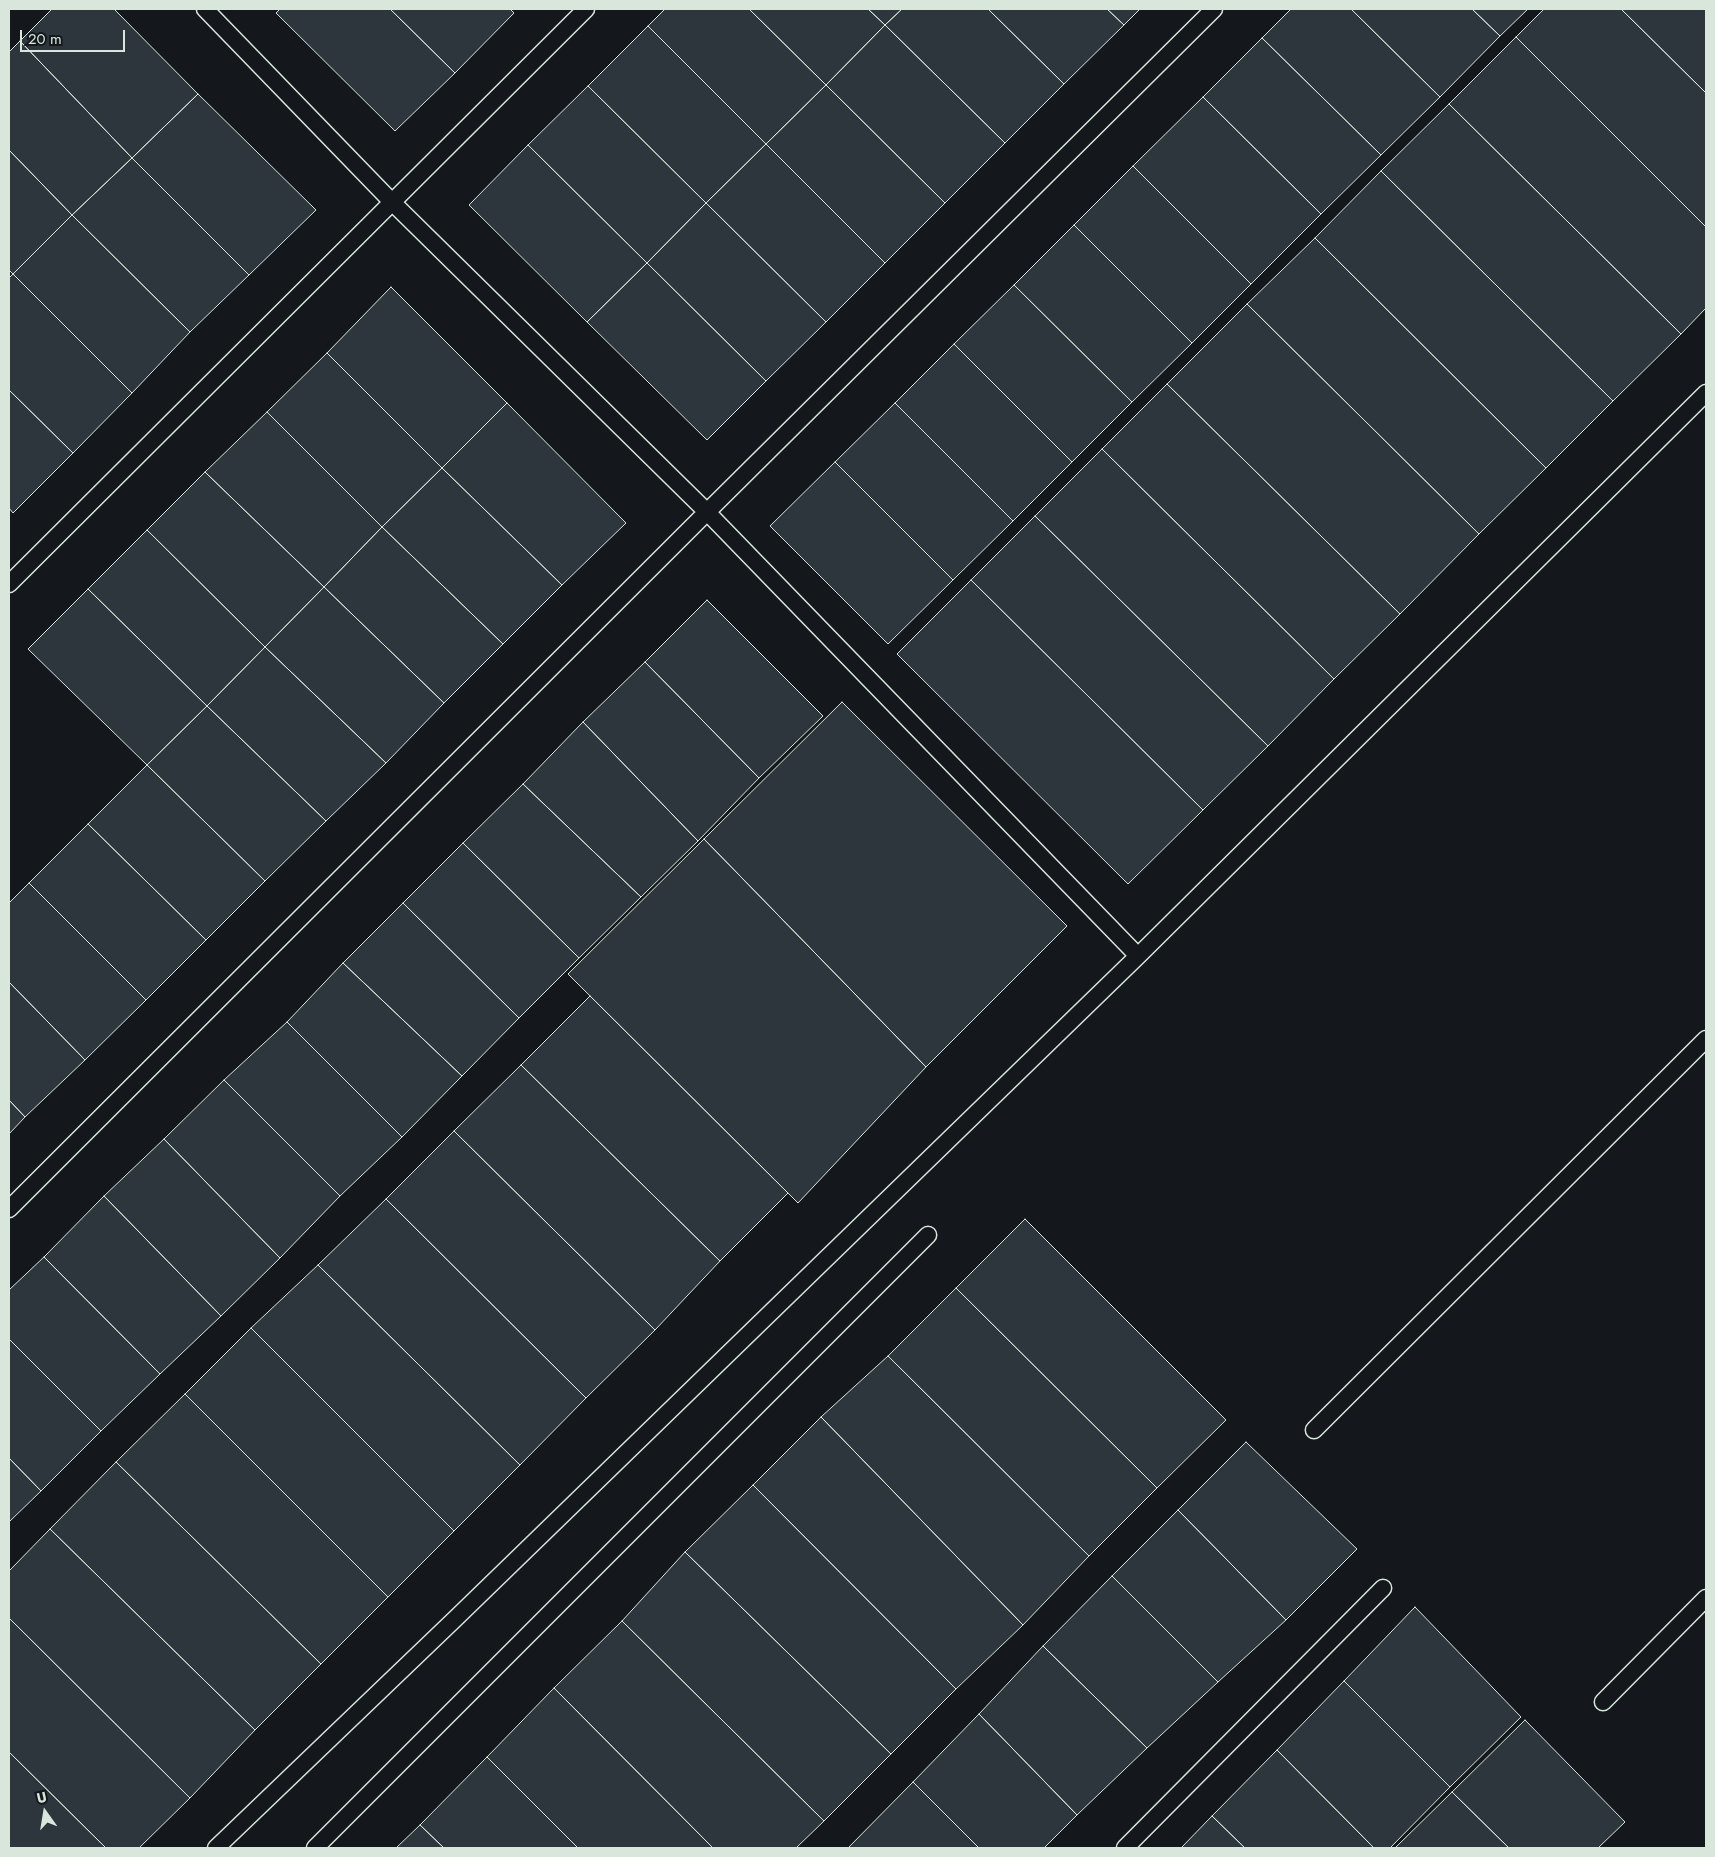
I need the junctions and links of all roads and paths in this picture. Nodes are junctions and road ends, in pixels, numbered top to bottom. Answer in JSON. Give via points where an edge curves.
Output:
{"nodes":[{"id":1,"x":205,"y":9,"type":"edge"},
{"id":2,"x":586,"y":9,"type":"edge"},
{"id":3,"x":1214,"y":9,"type":"edge"},
{"id":4,"x":392,"y":202,"type":"junction"},
{"id":5,"x":1706,"y":393,"type":"edge"},
{"id":6,"x":707,"y":512,"type":"junction"},
{"id":7,"x":9,"y":584,"type":"edge"},
{"id":8,"x":1138,"y":956,"type":"junction"},
{"id":9,"x":1706,"y":1039,"type":"edge"},
{"id":10,"x":9,"y":1209,"type":"edge"},
{"id":11,"x":928,"y":1234,"type":"dead end"},
{"id":12,"x":1314,"y":1430,"type":"dead end"},
{"id":13,"x":1383,"y":1588,"type":"dead end"},
{"id":14,"x":1706,"y":1598,"type":"edge"},
{"id":15,"x":1603,"y":1702,"type":"dead end"},
{"id":16,"x":216,"y":1848,"type":"edge"},
{"id":17,"x":316,"y":1848,"type":"edge"},
{"id":18,"x":1126,"y":1848,"type":"edge"}],
"edges":[{"from":1,"to":4,"type":"lane"},
{"from":2,"to":4,"type":"lane"},
{"from":3,"to":6,"type":"lane"},
{"from":4,"to":6,"type":"lane"},
{"from":4,"to":7,"type":"lane"},
{"from":5,"to":8,"type":"lane"},
{"from":6,"to":8,"type":"lane"},
{"from":6,"to":10,"type":"lane"},
{"from":8,"to":16,"type":"lane"},
{"from":9,"to":12,"type":"lane"},
{"from":11,"to":17,"type":"lane"},
{"from":13,"to":18,"type":"lane"},
{"from":14,"to":15,"type":"lane"}]}
